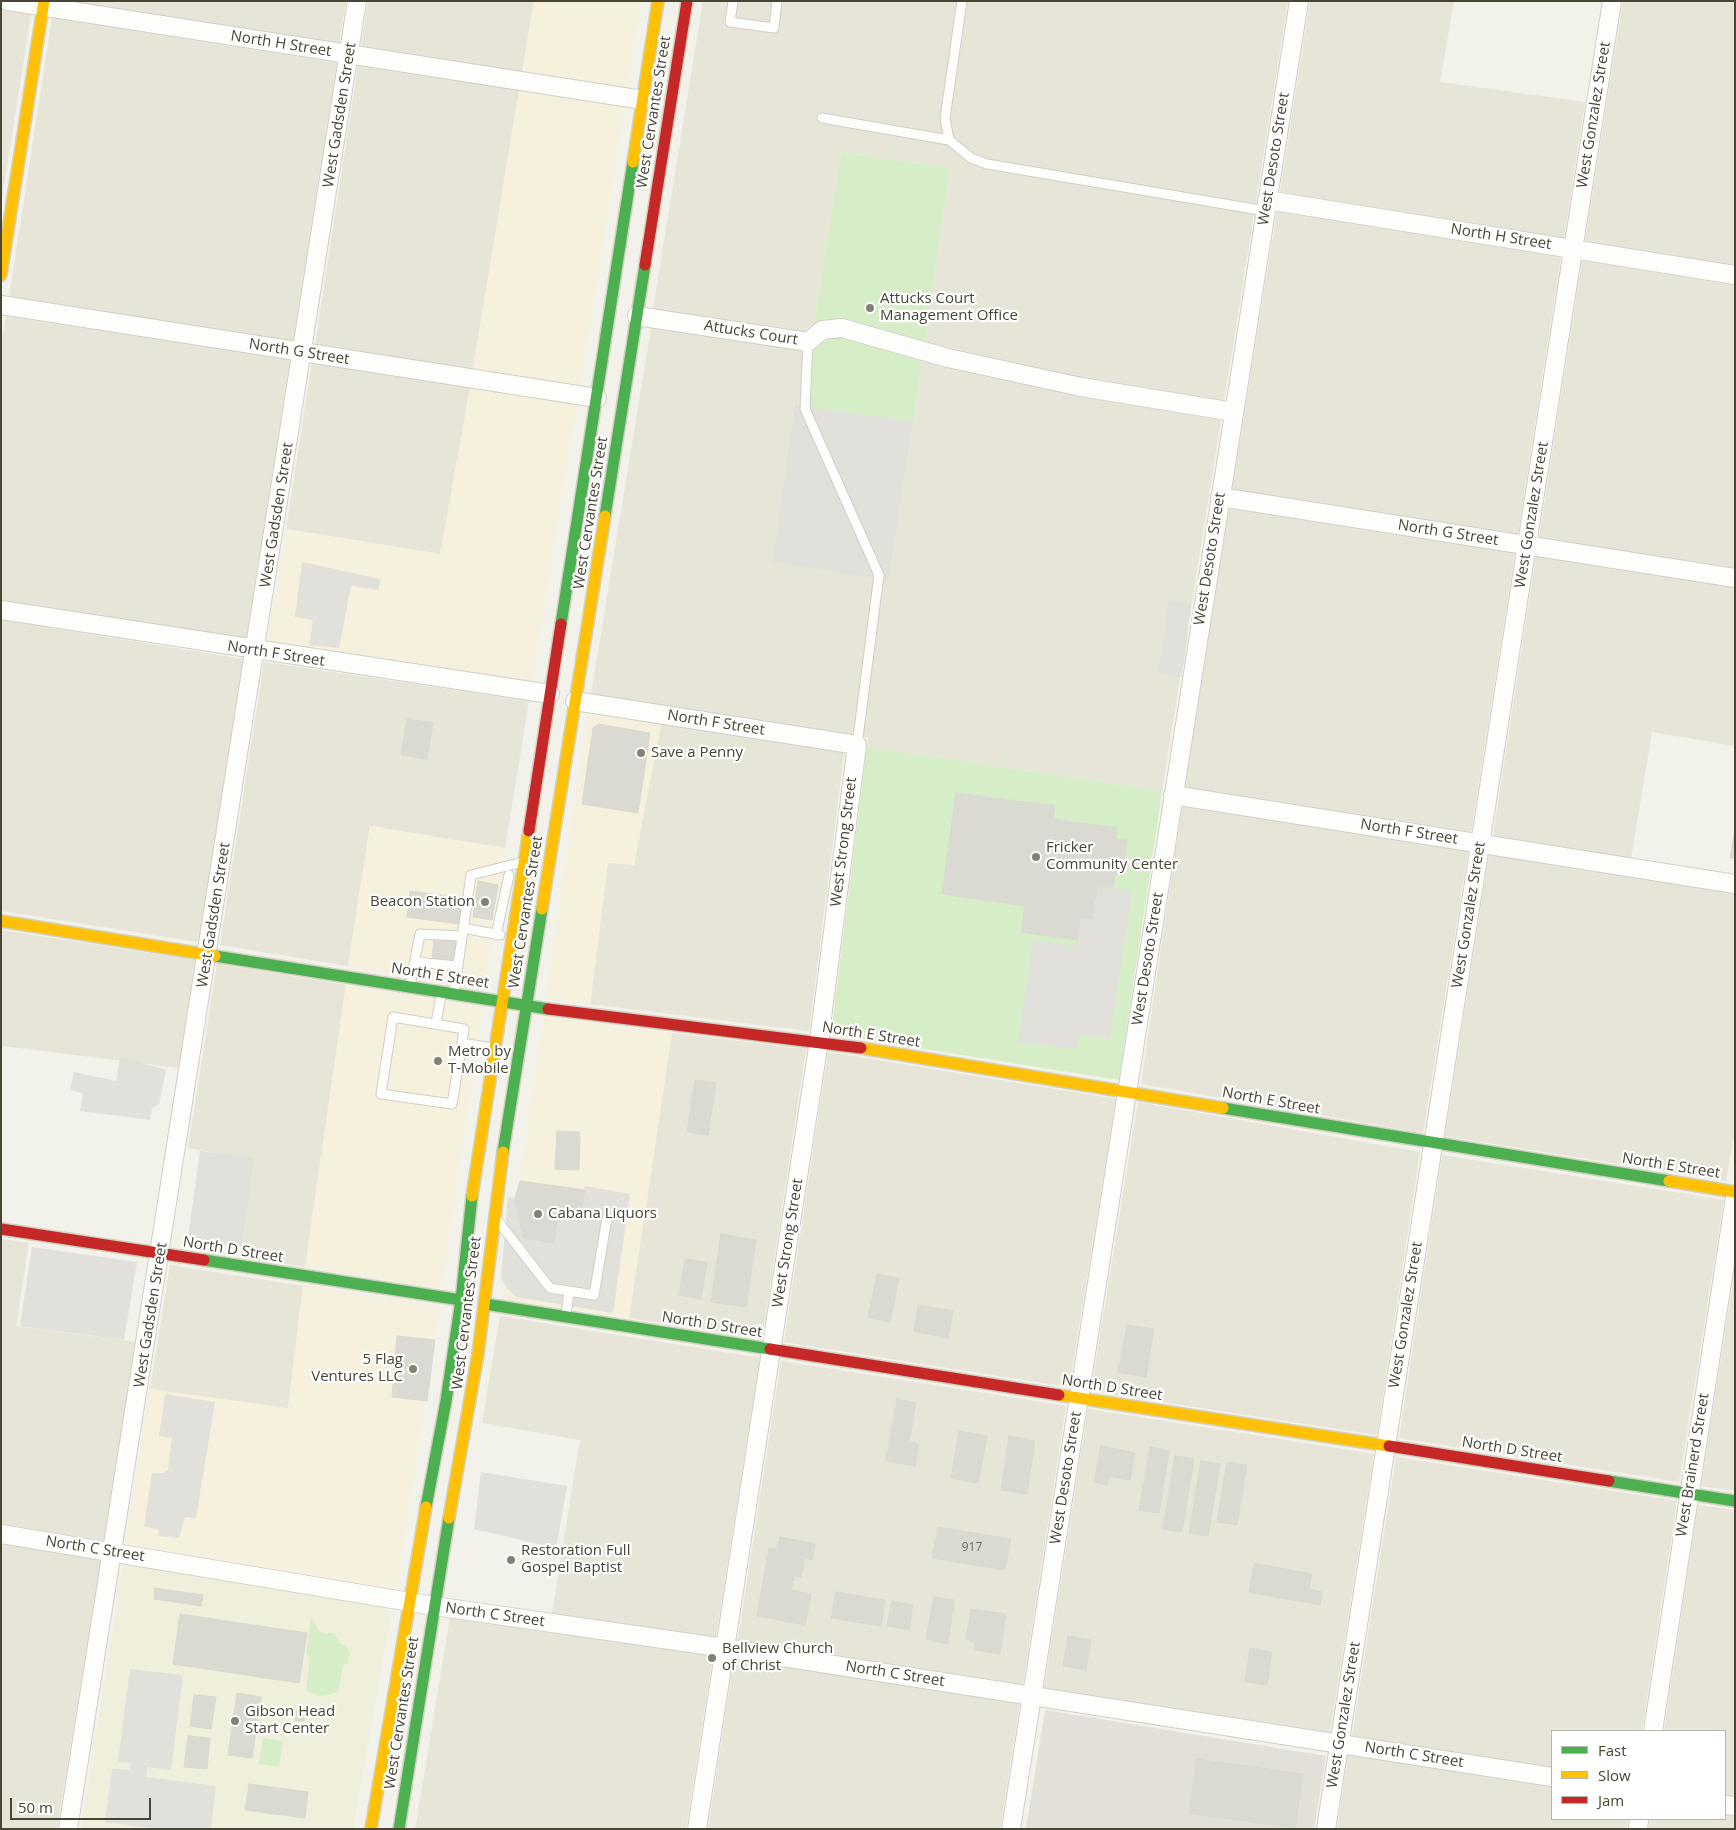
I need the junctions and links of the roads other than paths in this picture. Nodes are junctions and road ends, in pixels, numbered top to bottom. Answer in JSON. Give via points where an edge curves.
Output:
{"nodes":[{"id":1,"x":8,"y":1,"type":"edge"},
{"id":2,"x":357,"y":1,"type":"edge"},
{"id":3,"x":658,"y":1,"type":"edge"},
{"id":4,"x":687,"y":1,"type":"edge"},
{"id":5,"x":733,"y":1,"type":"edge"},
{"id":6,"x":777,"y":1,"type":"edge"},
{"id":7,"x":962,"y":1,"type":"edge"},
{"id":8,"x":1299,"y":1,"type":"edge"},
{"id":9,"x":1612,"y":1,"type":"edge"},
{"id":10,"x":44,"y":4,"type":"edge"},
{"id":11,"x":349,"y":55,"type":"junction"},
{"id":12,"x":643,"y":100,"type":"junction"},
{"id":13,"x":822,"y":118,"type":"dead end"},
{"id":14,"x":950,"y":140,"type":"junction"},
{"id":15,"x":634,"y":160,"type":"junction"},
{"id":16,"x":642,"y":185,"type":"dead end"},
{"id":17,"x":1266,"y":205,"type":"junction"},
{"id":18,"x":1573,"y":249,"type":"junction"},
{"id":19,"x":1735,"y":274,"type":"edge"},
{"id":20,"x":1,"y":275,"type":"edge"},
{"id":21,"x":627,"y":296,"type":"dead end"},
{"id":22,"x":1,"y":305,"type":"edge"},
{"id":23,"x":637,"y":316,"type":"junction"},
{"id":24,"x":808,"y":342,"type":"junction"},
{"id":25,"x":302,"y":352,"type":"junction"},
{"id":26,"x":604,"y":404,"type":"junction"},
{"id":27,"x":1234,"y":412,"type":"junction"},
{"id":28,"x":1220,"y":498,"type":"junction"},
{"id":29,"x":1527,"y":545,"type":"junction"},
{"id":30,"x":599,"y":552,"type":"junction"},
{"id":31,"x":1735,"y":578,"type":"edge"},
{"id":32,"x":1,"y":610,"type":"edge"},
{"id":33,"x":255,"y":651,"type":"junction"},
{"id":34,"x":550,"y":694,"type":"junction"},
{"id":35,"x":575,"y":701,"type":"junction"},
{"id":36,"x":857,"y":745,"type":"junction"},
{"id":37,"x":1173,"y":795,"type":"junction"},
{"id":38,"x":1480,"y":843,"type":"junction"},
{"id":39,"x":525,"y":862,"type":"junction"},
{"id":40,"x":511,"y":865,"type":"junction"},
{"id":41,"x":1735,"y":884,"type":"edge"},
{"id":42,"x":1,"y":921,"type":"edge"},
{"id":43,"x":463,"y":932,"type":"junction"},
{"id":44,"x":496,"y":934,"type":"junction"},
{"id":45,"x":513,"y":938,"type":"junction"},
{"id":46,"x":208,"y":953,"type":"junction"},
{"id":47,"x":415,"y":962,"type":"junction"},
{"id":48,"x":458,"y":966,"type":"junction"},
{"id":49,"x":410,"y":986,"type":"junction"},
{"id":50,"x":442,"y":992,"type":"junction"},
{"id":51,"x":454,"y":994,"type":"junction"},
{"id":52,"x":503,"y":1002,"type":"junction"},
{"id":53,"x":526,"y":1006,"type":"junction"},
{"id":54,"x":436,"y":1024,"type":"junction"},
{"id":55,"x":818,"y":1041,"type":"junction"},
{"id":56,"x":462,"y":1043,"type":"junction"},
{"id":57,"x":495,"y":1048,"type":"junction"},
{"id":58,"x":1128,"y":1091,"type":"junction"},
{"id":59,"x":1433,"y":1144,"type":"junction"},
{"id":60,"x":1735,"y":1192,"type":"edge"},
{"id":61,"x":1735,"y":1198,"type":"edge"},
{"id":62,"x":494,"y":1215,"type":"junction"},
{"id":63,"x":607,"y":1218,"type":"dead end"},
{"id":64,"x":1,"y":1229,"type":"edge"},
{"id":65,"x":161,"y":1254,"type":"junction"},
{"id":66,"x":569,"y":1291,"type":"junction"},
{"id":67,"x":461,"y":1300,"type":"junction"},
{"id":68,"x":485,"y":1304,"type":"junction"},
{"id":69,"x":565,"y":1317,"type":"junction"},
{"id":70,"x":772,"y":1350,"type":"junction"},
{"id":71,"x":1078,"y":1398,"type":"junction"},
{"id":72,"x":1386,"y":1446,"type":"junction"},
{"id":73,"x":1689,"y":1494,"type":"junction"},
{"id":74,"x":1735,"y":1500,"type":"edge"},
{"id":75,"x":1,"y":1534,"type":"edge"},
{"id":76,"x":113,"y":1552,"type":"junction"},
{"id":77,"x":408,"y":1602,"type":"junction"},
{"id":78,"x":434,"y":1606,"type":"junction"},
{"id":79,"x":725,"y":1648,"type":"junction"},
{"id":80,"x":1032,"y":1696,"type":"junction"},
{"id":81,"x":1653,"y":1730,"type":"edge"},
{"id":82,"x":1339,"y":1743,"type":"junction"},
{"id":83,"x":1551,"y":1777,"type":"edge"},
{"id":84,"x":68,"y":1829,"type":"edge"},
{"id":85,"x":371,"y":1829,"type":"edge"},
{"id":86,"x":399,"y":1829,"type":"edge"},
{"id":87,"x":697,"y":1829,"type":"edge"},
{"id":88,"x":1011,"y":1829,"type":"edge"},
{"id":89,"x":1326,"y":1829,"type":"edge"}],
"edges":[{"from":1,"to":10,"type":"street","name":"North H Street"},
{"from":2,"to":11,"type":"street","name":"West Gadsden Street"},
{"from":3,"to":12,"type":"main road","name":"West Cervantes Street"},
{"from":4,"to":23,"type":"main road","name":"West Cervantes Street"},
{"from":5,"to":6,"type":"lane","via":[[730,22],[774,28]]},
{"from":7,"to":14,"type":"lane","via":[[945,118]]},
{"from":8,"to":17,"type":"street","name":"West Desoto Street"},
{"from":9,"to":18,"type":"street","name":"West Gonzalez Street"},
{"from":10,"to":11,"type":"street","name":"North H Street"},
{"from":10,"to":20,"type":"main road"},
{"from":11,"to":12,"type":"street","name":"North H Street"},
{"from":11,"to":25,"type":"street","name":"West Gadsden Street"},
{"from":12,"to":15,"type":"main road","name":"West Cervantes Street"},
{"from":13,"to":14,"type":"lane"},
{"from":14,"to":17,"type":"lane","via":[[971,158],[986,164]]},
{"from":15,"to":16,"type":"main road"},
{"from":15,"to":26,"type":"main road","name":"West Cervantes Street"},
{"from":17,"to":18,"type":"street","name":"North H Street"},
{"from":17,"to":27,"type":"street","name":"West Desoto Street"},
{"from":18,"to":19,"type":"street","name":"North H Street"},
{"from":18,"to":29,"type":"street","name":"West Gonzalez Street"},
{"from":21,"to":23,"type":"main road"},
{"from":22,"to":25,"type":"street","name":"North G Street"},
{"from":23,"to":24,"type":"street","name":"Attucks Court"},
{"from":23,"to":30,"type":"main road","name":"West Cervantes Street"},
{"from":24,"to":27,"type":"street","name":"Attucks Court","via":[[822,330],[842,328],[948,358],[1081,387]]},
{"from":24,"to":36,"type":"lane","via":[[805,409],[879,575]]},
{"from":25,"to":26,"type":"street","name":"North G Street"},
{"from":25,"to":33,"type":"street","name":"West Gadsden Street"},
{"from":26,"to":30,"type":"main road","via":[[594,514]]},
{"from":26,"to":34,"type":"main road","name":"West Cervantes Street"},
{"from":27,"to":28,"type":"street","name":"West Desoto Street"},
{"from":28,"to":29,"type":"street","name":"North G Street"},
{"from":28,"to":37,"type":"street","name":"West Desoto Street"},
{"from":29,"to":31,"type":"street","name":"North G Street"},
{"from":29,"to":38,"type":"street","name":"West Gonzalez Street"},
{"from":30,"to":35,"type":"main road","name":"West Cervantes Street"},
{"from":32,"to":33,"type":"street","name":"North F Street"},
{"from":33,"to":34,"type":"street","name":"North F Street"},
{"from":33,"to":46,"type":"street","name":"West Gadsden Street"},
{"from":34,"to":39,"type":"main road","name":"West Cervantes Street"},
{"from":35,"to":36,"type":"street","name":"North F Street"},
{"from":35,"to":53,"type":"main road","name":"West Cervantes Street"},
{"from":36,"to":55,"type":"street","name":"West Strong Street"},
{"from":37,"to":38,"type":"street","name":"North F Street"},
{"from":37,"to":58,"type":"street","name":"West Desoto Street"},
{"from":38,"to":41,"type":"street","name":"North F Street"},
{"from":38,"to":59,"type":"street","name":"West Gonzalez Street"},
{"from":39,"to":40,"type":"lane"},
{"from":39,"to":45,"type":"main road","name":"West Cervantes Street"},
{"from":40,"to":43,"type":"lane","via":[[471,875]]},
{"from":40,"to":44,"type":"lane"},
{"from":42,"to":46,"type":"main road","name":"North E Street"},
{"from":43,"to":44,"type":"lane"},
{"from":43,"to":47,"type":"lane","via":[[420,934]]},
{"from":43,"to":48,"type":"lane"},
{"from":44,"to":45,"type":"lane"},
{"from":45,"to":52,"type":"main road","name":"West Cervantes Street"},
{"from":46,"to":49,"type":"main road","name":"North E Street"},
{"from":46,"to":65,"type":"street","name":"West Gadsden Street"},
{"from":47,"to":48,"type":"lane"},
{"from":47,"to":49,"type":"lane"},
{"from":48,"to":51,"type":"lane"},
{"from":49,"to":50,"type":"main road","name":"North E Street"},
{"from":50,"to":51,"type":"main road","name":"North E Street"},
{"from":50,"to":54,"type":"lane"},
{"from":51,"to":52,"type":"main road","name":"North E Street"},
{"from":52,"to":53,"type":"main road","name":"North E Street"},
{"from":52,"to":57,"type":"main road","name":"West Cervantes Street"},
{"from":53,"to":55,"type":"main road","name":"North E Street"},
{"from":53,"to":62,"type":"main road","name":"West Cervantes Street"},
{"from":54,"to":56,"type":"lane","via":[[464,1029]]},
{"from":54,"to":56,"type":"lane","via":[[393,1017],[381,1094],[452,1104]]},
{"from":55,"to":58,"type":"main road","name":"North E Street"},
{"from":55,"to":70,"type":"street","name":"West Strong Street"},
{"from":56,"to":57,"type":"lane"},
{"from":57,"to":67,"type":"main road","name":"West Cervantes Street","via":[[468,1226]]},
{"from":58,"to":59,"type":"main road","name":"North E Street"},
{"from":58,"to":71,"type":"street","name":"West Desoto Street"},
{"from":59,"to":60,"type":"main road","name":"North E Street"},
{"from":59,"to":72,"type":"street","name":"West Gonzalez Street"},
{"from":61,"to":73,"type":"street","name":"West Brainerd Street"},
{"from":62,"to":66,"type":"lane","via":[[550,1288]]},
{"from":62,"to":68,"type":"main road","name":"West Cervantes Street"},
{"from":63,"to":66,"type":"lane","via":[[594,1295]]},
{"from":64,"to":65,"type":"main road","name":"North D Street"},
{"from":65,"to":67,"type":"main road","name":"North D Street"},
{"from":65,"to":76,"type":"street","name":"West Gadsden Street"},
{"from":66,"to":69,"type":"lane"},
{"from":67,"to":77,"type":"main road","name":"West Cervantes Street","via":[[446,1402]]},
{"from":68,"to":69,"type":"main road","name":"North D Street"},
{"from":68,"to":78,"type":"main road","name":"West Cervantes Street"},
{"from":69,"to":70,"type":"main road","name":"North D Street"},
{"from":70,"to":71,"type":"main road","name":"North D Street"},
{"from":70,"to":79,"type":"street","name":"West Strong Street"},
{"from":71,"to":72,"type":"main road","name":"North D Street"},
{"from":71,"to":80,"type":"street","name":"West Desoto Street"},
{"from":72,"to":73,"type":"main road","name":"North D Street"},
{"from":72,"to":82,"type":"street","name":"West Gonzalez Street"},
{"from":73,"to":74,"type":"main road","name":"North D Street"},
{"from":73,"to":81,"type":"street","name":"West Brainerd Street"},
{"from":75,"to":76,"type":"street","name":"North C Street"},
{"from":76,"to":77,"type":"street","name":"North C Street"},
{"from":76,"to":84,"type":"street","name":"West Gadsden Street"},
{"from":77,"to":78,"type":"street","name":"North C Street"},
{"from":77,"to":85,"type":"main road","name":"West Cervantes Street"},
{"from":78,"to":79,"type":"street","name":"North C Street"},
{"from":78,"to":86,"type":"main road","name":"West Cervantes Street"},
{"from":79,"to":80,"type":"street","name":"North C Street"},
{"from":79,"to":87,"type":"street","name":"West Strong Street"},
{"from":80,"to":82,"type":"street","name":"North C Street"},
{"from":80,"to":88,"type":"street","name":"West Desoto Street"},
{"from":82,"to":83,"type":"street","name":"North C Street"},
{"from":82,"to":89,"type":"street","name":"West Gonzalez Street"}]}
